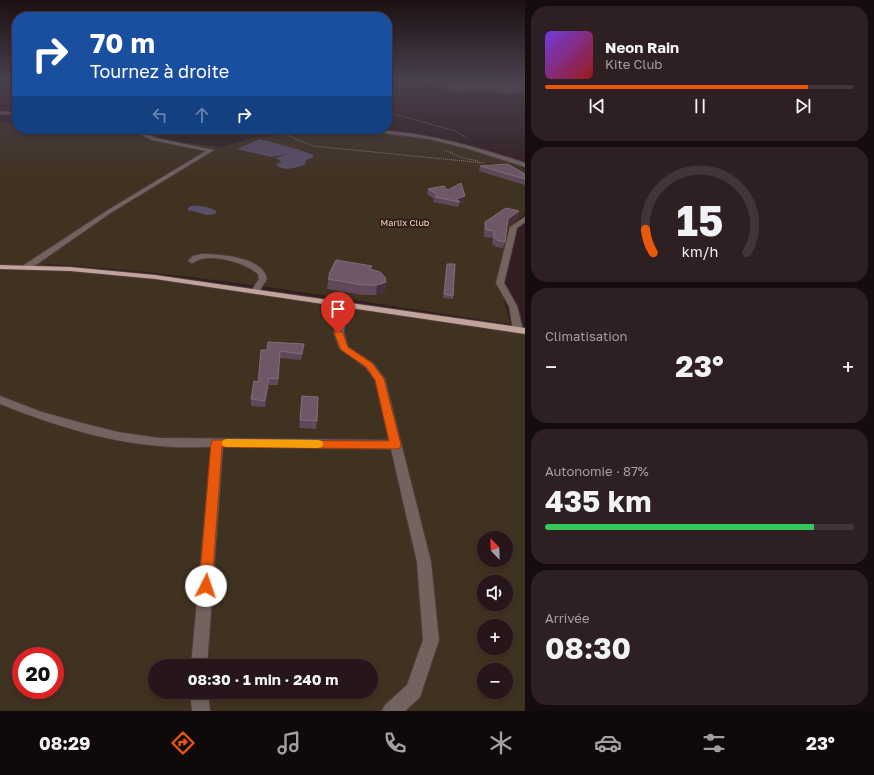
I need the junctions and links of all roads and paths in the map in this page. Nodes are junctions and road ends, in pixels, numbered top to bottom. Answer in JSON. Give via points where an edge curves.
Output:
{"nodes":[{"id":1,"x":392,"y":113,"type":"edge"},
{"id":2,"x":392,"y":133,"type":"edge"},
{"id":3,"x":144,"y":134,"type":"edge"},
{"id":4,"x":284,"y":134,"type":"edge"},
{"id":5,"x":472,"y":141,"type":"dead end"},
{"id":6,"x":484,"y":163,"type":"dead end"},
{"id":7,"x":525,"y":165,"type":"edge"},
{"id":8,"x":525,"y":219,"type":"edge"},
{"id":9,"x":192,"y":261,"type":"dead end"},
{"id":10,"x":0,"y":266,"type":"edge"},
{"id":11,"x":27,"y":268,"type":"junction"},
{"id":12,"x":255,"y":291,"type":"junction"},
{"id":13,"x":344,"y":304,"type":"junction"},
{"id":14,"x":522,"y":331,"type":"edge"},
{"id":15,"x":0,"y":400,"type":"edge"},
{"id":16,"x":217,"y":443,"type":"junction"},
{"id":17,"x":396,"y":445,"type":"junction"},
{"id":18,"x":200,"y":659,"type":"edge"},
{"id":19,"x":200,"y":699,"type":"edge"},
{"id":20,"x":201,"y":711,"type":"edge"},
{"id":21,"x":391,"y":711,"type":"edge"}],
"edges":[{"from":1,"to":5,"type":"path","via":[[455,131]]},
{"from":2,"to":7,"type":"street","via":[[441,140]]},
{"from":3,"to":11,"type":"street","via":[[154,139],[211,150],[110,211]]},
{"from":4,"to":6,"type":"path","via":[[313,146]]},
{"from":8,"to":14,"type":"street","via":[[514,227],[500,283],[513,306]]},
{"from":9,"to":12,"type":"street","via":[[198,256],[207,256],[252,264],[262,274],[263,279]]},
{"from":10,"to":11,"type":"main road"},
{"from":11,"to":12,"type":"main road","via":[[122,273]]},
{"from":12,"to":13,"type":"main road"},
{"from":13,"to":14,"type":"main road"},
{"from":13,"to":17,"type":"street","via":[[338,333],[344,348],[369,365],[380,379]]},
{"from":15,"to":16,"type":"street","via":[[35,415],[129,439]]},
{"from":16,"to":17,"type":"street"},
{"from":16,"to":18,"type":"street"},
{"from":17,"to":21,"type":"street","via":[[424,562],[431,640],[414,691]]},
{"from":19,"to":20,"type":"street"}]}
